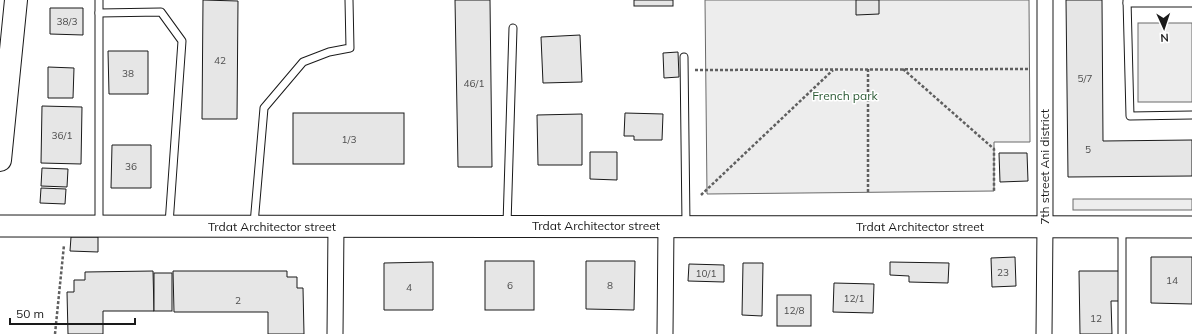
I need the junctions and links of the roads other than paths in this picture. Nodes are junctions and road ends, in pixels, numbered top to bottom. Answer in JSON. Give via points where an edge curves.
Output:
{"nodes":[{"id":1,"x":16,"y":0,"type":"edge"},
{"id":2,"x":99,"y":0,"type":"edge"},
{"id":3,"x":349,"y":0,"type":"edge"},
{"id":4,"x":1045,"y":0,"type":"edge"},
{"id":5,"x":1127,"y":1,"type":"edge"},
{"id":6,"x":1192,"y":3,"type":"edge"},
{"id":7,"x":99,"y":13,"type":"junction"},
{"id":8,"x":514,"y":28,"type":"dead end"},
{"id":9,"x":684,"y":58,"type":"dead end"},
{"id":10,"x":1192,"y":115,"type":"edge"},
{"id":11,"x":0,"y":160,"type":"edge"},
{"id":12,"x":0,"y":226,"type":"edge"},
{"id":13,"x":99,"y":226,"type":"junction"},
{"id":14,"x":169,"y":226,"type":"junction"},
{"id":15,"x":254,"y":226,"type":"junction"},
{"id":16,"x":507,"y":226,"type":"junction"},
{"id":17,"x":1122,"y":226,"type":"junction"},
{"id":18,"x":336,"y":227,"type":"junction"},
{"id":19,"x":676,"y":227,"type":"junction"},
{"id":20,"x":1045,"y":227,"type":"junction"},
{"id":21,"x":1192,"y":227,"type":"edge"},
{"id":22,"x":335,"y":334,"type":"edge"},
{"id":23,"x":665,"y":334,"type":"edge"},
{"id":24,"x":1044,"y":334,"type":"edge"},
{"id":25,"x":1122,"y":334,"type":"edge"}],
"edges":[{"from":1,"to":11,"type":"highway"},
{"from":2,"to":7,"type":"lane"},
{"from":3,"to":15,"type":"lane","via":[[350,48],[328,52],[303,62],[264,108]]},
{"from":4,"to":20,"type":"street","name":"7th street Ani district"},
{"from":5,"to":6,"type":"lane"},
{"from":5,"to":10,"type":"lane","via":[[1130,116]]},
{"from":7,"to":13,"type":"lane"},
{"from":7,"to":14,"type":"lane","via":[[161,12],[182,41]]},
{"from":8,"to":16,"type":"lane"},
{"from":9,"to":19,"type":"lane"},
{"from":12,"to":13,"type":"street","name":"Trdat Architector street"},
{"from":13,"to":14,"type":"street","name":"Trdat Architector street"},
{"from":14,"to":15,"type":"street","name":"Trdat Architector street"},
{"from":15,"to":18,"type":"street","name":"Trdat Architector street"},
{"from":16,"to":18,"type":"street","name":"Trdat Architector street"},
{"from":16,"to":19,"type":"street","name":"Trdat Architector street"},
{"from":17,"to":20,"type":"street","name":"Trdat Architector street"},
{"from":17,"to":21,"type":"street","name":"Trdat Architector street"},
{"from":17,"to":25,"type":"lane"},
{"from":18,"to":22,"type":"street"},
{"from":19,"to":20,"type":"street","name":"Trdat Architector street"},
{"from":19,"to":23,"type":"street"},
{"from":20,"to":24,"type":"street","name":"7th street Ani district"}]}
